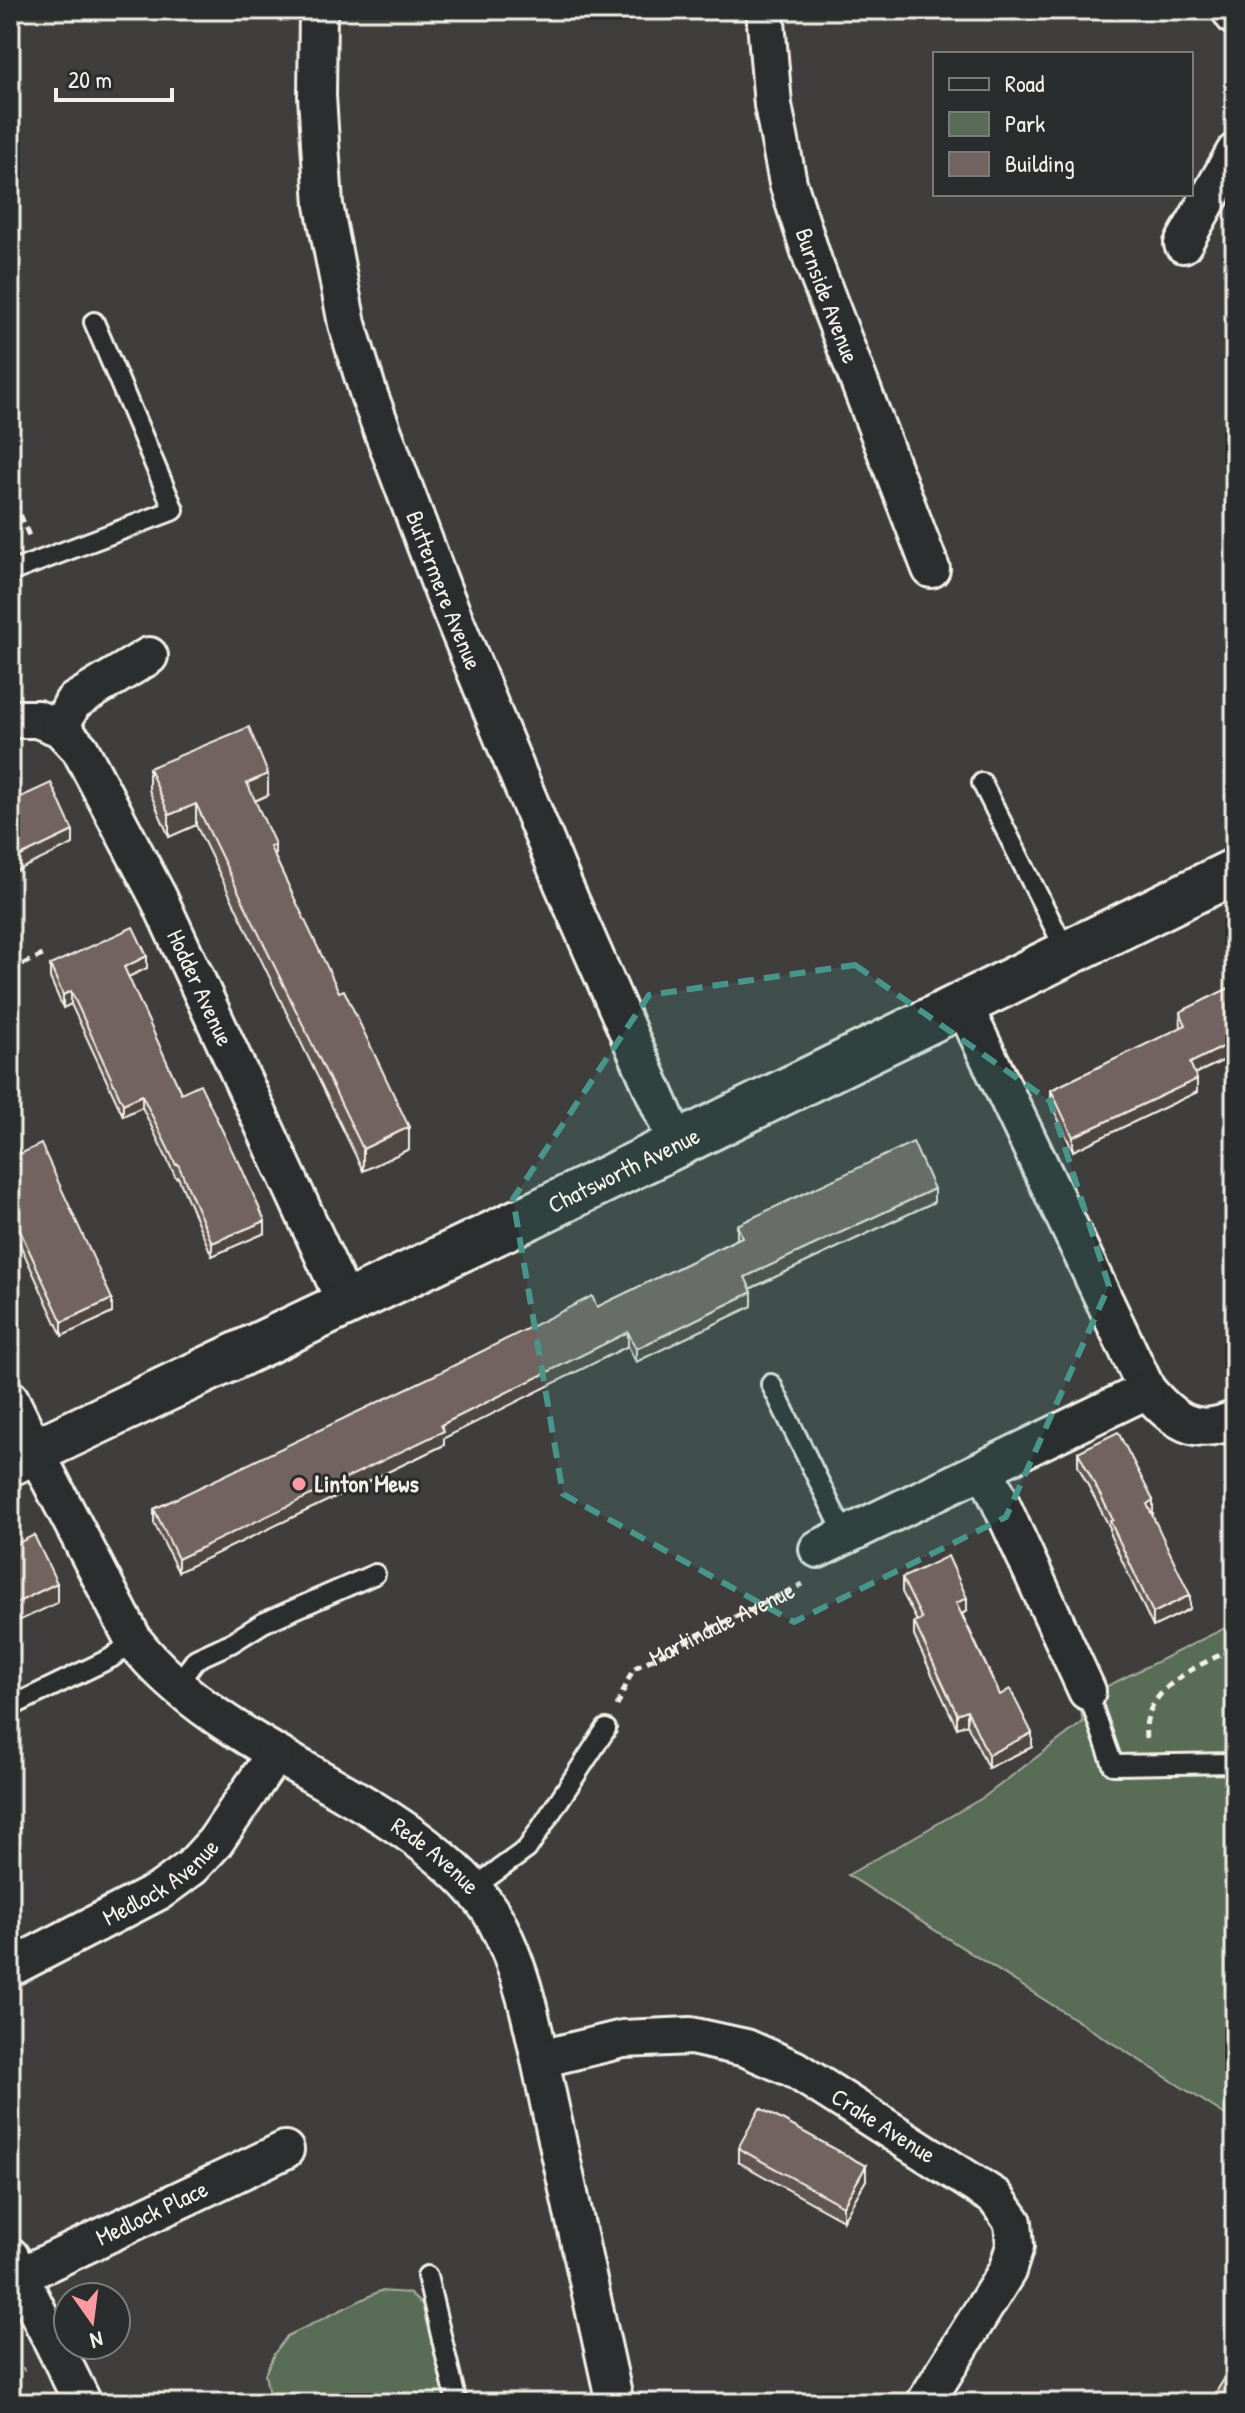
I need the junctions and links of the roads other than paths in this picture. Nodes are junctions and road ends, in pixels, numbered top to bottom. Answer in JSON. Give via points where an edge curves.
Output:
{"nodes":[{"id":1,"x":318,"y":10,"type":"edge"},
{"id":2,"x":765,"y":10,"type":"edge"},
{"id":3,"x":1230,"y":10,"type":"edge"},
{"id":4,"x":1235,"y":17,"type":"edge"},
{"id":5,"x":1235,"y":152,"type":"edge"},
{"id":6,"x":1183,"y":244,"type":"dead end"},
{"id":7,"x":94,"y":322,"type":"dead end"},
{"id":8,"x":931,"y":569,"type":"dead end"},
{"id":9,"x":10,"y":572,"type":"edge"},
{"id":10,"x":149,"y":656,"type":"dead end"},
{"id":11,"x":11,"y":711,"type":"edge"},
{"id":12,"x":60,"y":728,"type":"junction"},
{"id":13,"x":982,"y":783,"type":"dead end"},
{"id":14,"x":1235,"y":871,"type":"edge"},
{"id":15,"x":1067,"y":953,"type":"junction"},
{"id":16,"x":963,"y":1004,"type":"junction"},
{"id":17,"x":677,"y":1144,"type":"junction"},
{"id":18,"x":346,"y":1304,"type":"junction"},
{"id":19,"x":771,"y":1384,"type":"dead end"},
{"id":20,"x":1147,"y":1390,"type":"junction"},
{"id":21,"x":10,"y":1399,"type":"edge"},
{"id":22,"x":1235,"y":1419,"type":"edge"},
{"id":23,"x":22,"y":1457,"type":"edge"},
{"id":24,"x":985,"y":1469,"type":"junction"},
{"id":25,"x":832,"y":1543,"type":"joint"},
{"id":26,"x":375,"y":1574,"type":"dead end"},
{"id":27,"x":134,"y":1641,"type":"junction"},
{"id":28,"x":176,"y":1686,"type":"junction"},
{"id":29,"x":1087,"y":1691,"type":"joint"},
{"id":30,"x":10,"y":1707,"type":"edge"},
{"id":31,"x":606,"y":1729,"type":"road end"},
{"id":32,"x":275,"y":1754,"type":"junction"},
{"id":33,"x":1235,"y":1763,"type":"edge"},
{"id":34,"x":473,"y":1888,"type":"junction"},
{"id":35,"x":10,"y":1968,"type":"edge"},
{"id":36,"x":540,"y":2059,"type":"junction"},
{"id":37,"x":285,"y":2150,"type":"dead end"},
{"id":38,"x":15,"y":2266,"type":"edge"},
{"id":39,"x":427,"y":2276,"type":"dead end"},
{"id":40,"x":83,"y":2403,"type":"edge"},
{"id":41,"x":457,"y":2403,"type":"edge"},
{"id":42,"x":615,"y":2403,"type":"edge"},
{"id":43,"x":925,"y":2403,"type":"edge"}],
"edges":[{"from":1,"to":17,"type":"street","name":"Buttermere Avenue","via":[[324,205],[347,324],[369,395],[557,870]]},
{"from":2,"to":8,"type":"street","name":"Burnside Avenue","via":[[773,105],[788,183]]},
{"from":3,"to":4,"type":"street"},
{"from":5,"to":6,"type":"street"},
{"from":7,"to":9,"type":"lane","via":[[174,510]]},
{"from":10,"to":12,"type":"street","via":[[73,702]]},
{"from":11,"to":12,"type":"street"},
{"from":12,"to":18,"type":"street","name":"Hodder Avenue","via":[[80,749],[159,899]]},
{"from":13,"to":15,"type":"lane"},
{"from":14,"to":15,"type":"street","name":"Chatsworth Avenue"},
{"from":15,"to":16,"type":"street","name":"Chatsworth Avenue"},
{"from":16,"to":17,"type":"street","name":"Chatsworth Avenue"},
{"from":16,"to":20,"type":"street"},
{"from":17,"to":18,"type":"street","name":"Chatsworth Avenue"},
{"from":18,"to":23,"type":"street","name":"Chatsworth Avenue"},
{"from":19,"to":25,"type":"lane"},
{"from":20,"to":22,"type":"street","via":[[1167,1412],[1201,1428]]},
{"from":20,"to":24,"type":"street"},
{"from":21,"to":23,"type":"street","name":"Rede Avenue"},
{"from":23,"to":27,"type":"street","name":"Rede Avenue"},
{"from":24,"to":25,"type":"street"},
{"from":24,"to":29,"type":"street"},
{"from":26,"to":28,"type":"lane","via":[[196,1659]]},
{"from":27,"to":28,"type":"street","name":"Rede Avenue"},
{"from":27,"to":30,"type":"lane","via":[[111,1658]]},
{"from":28,"to":32,"type":"street","name":"Rede Avenue"},
{"from":29,"to":33,"type":"lane","via":[[1113,1765]]},
{"from":31,"to":34,"type":"lane","via":[[527,1849]]},
{"from":32,"to":34,"type":"street","name":"Rede Avenue","via":[[426,1846]]},
{"from":32,"to":35,"type":"street","name":"Medlock Avenue","via":[[192,1867],[161,1890]]},
{"from":34,"to":36,"type":"street","name":"Rede Avenue","via":[[510,1951]]},
{"from":36,"to":42,"type":"street","name":"Rede Avenue"},
{"from":36,"to":43,"type":"street","name":"Crake Avenue","via":[[623,2039],[691,2036],[746,2048],[794,2069],[995,2197],[1013,2222],[1015,2246],[1007,2271]]},
{"from":37,"to":38,"type":"street","name":"Medlock Place"},
{"from":38,"to":40,"type":"street"},
{"from":39,"to":41,"type":"lane"}]}
